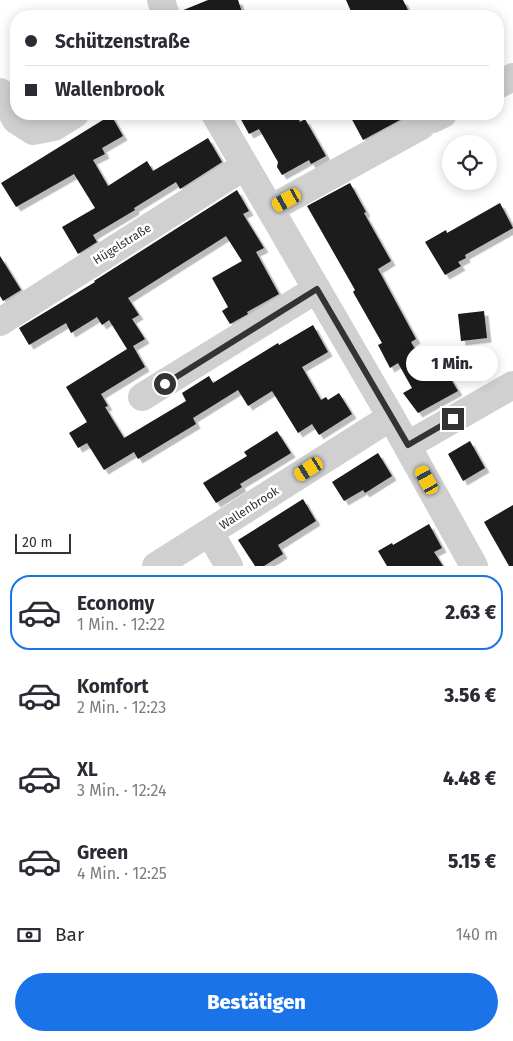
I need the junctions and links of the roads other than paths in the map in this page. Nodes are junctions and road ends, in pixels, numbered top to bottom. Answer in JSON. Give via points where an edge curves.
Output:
{"nodes":[{"id":1,"x":0,"y":92,"type":"edge"},
{"id":2,"x":10,"y":110,"type":"edge"},
{"id":3,"x":16,"y":120,"type":"edge"},
{"id":4,"x":66,"y":120,"type":"edge"},
{"id":5,"x":218,"y":120,"type":"edge"},
{"id":6,"x":431,"y":120,"type":"edge"},
{"id":7,"x":245,"y":166,"type":"junction"},
{"id":8,"x":270,"y":209,"type":"junction"},
{"id":9,"x":317,"y":289,"type":"junction"},
{"id":10,"x":0,"y":322,"type":"edge"},
{"id":11,"x":513,"y":385,"type":"edge"},
{"id":12,"x":142,"y":397,"type":"dead end"},
{"id":13,"x":391,"y":416,"type":"junction"},
{"id":14,"x":408,"y":445,"type":"junction"},
{"id":15,"x":210,"y":533,"type":"junction"},
{"id":16,"x":156,"y":566,"type":"edge"},
{"id":17,"x":229,"y":566,"type":"edge"},
{"id":18,"x":474,"y":566,"type":"edge"}],
"edges":[{"from":1,"to":2,"type":"street"},
{"from":3,"to":4,"type":"street","via":[[33,131],[54,128]]},
{"from":5,"to":7,"type":"street"},
{"from":6,"to":8,"type":"street"},
{"from":7,"to":8,"type":"street"},
{"from":7,"to":10,"type":"street","name":"Hügelstraße"},
{"from":8,"to":9,"type":"street"},
{"from":9,"to":12,"type":"street"},
{"from":9,"to":13,"type":"street"},
{"from":11,"to":14,"type":"street"},
{"from":13,"to":14,"type":"street"},
{"from":13,"to":15,"type":"street","name":"Wallenbrook"},
{"from":14,"to":18,"type":"street"},
{"from":15,"to":16,"type":"street","name":"Wallenbrook"},
{"from":15,"to":17,"type":"street"}]}
